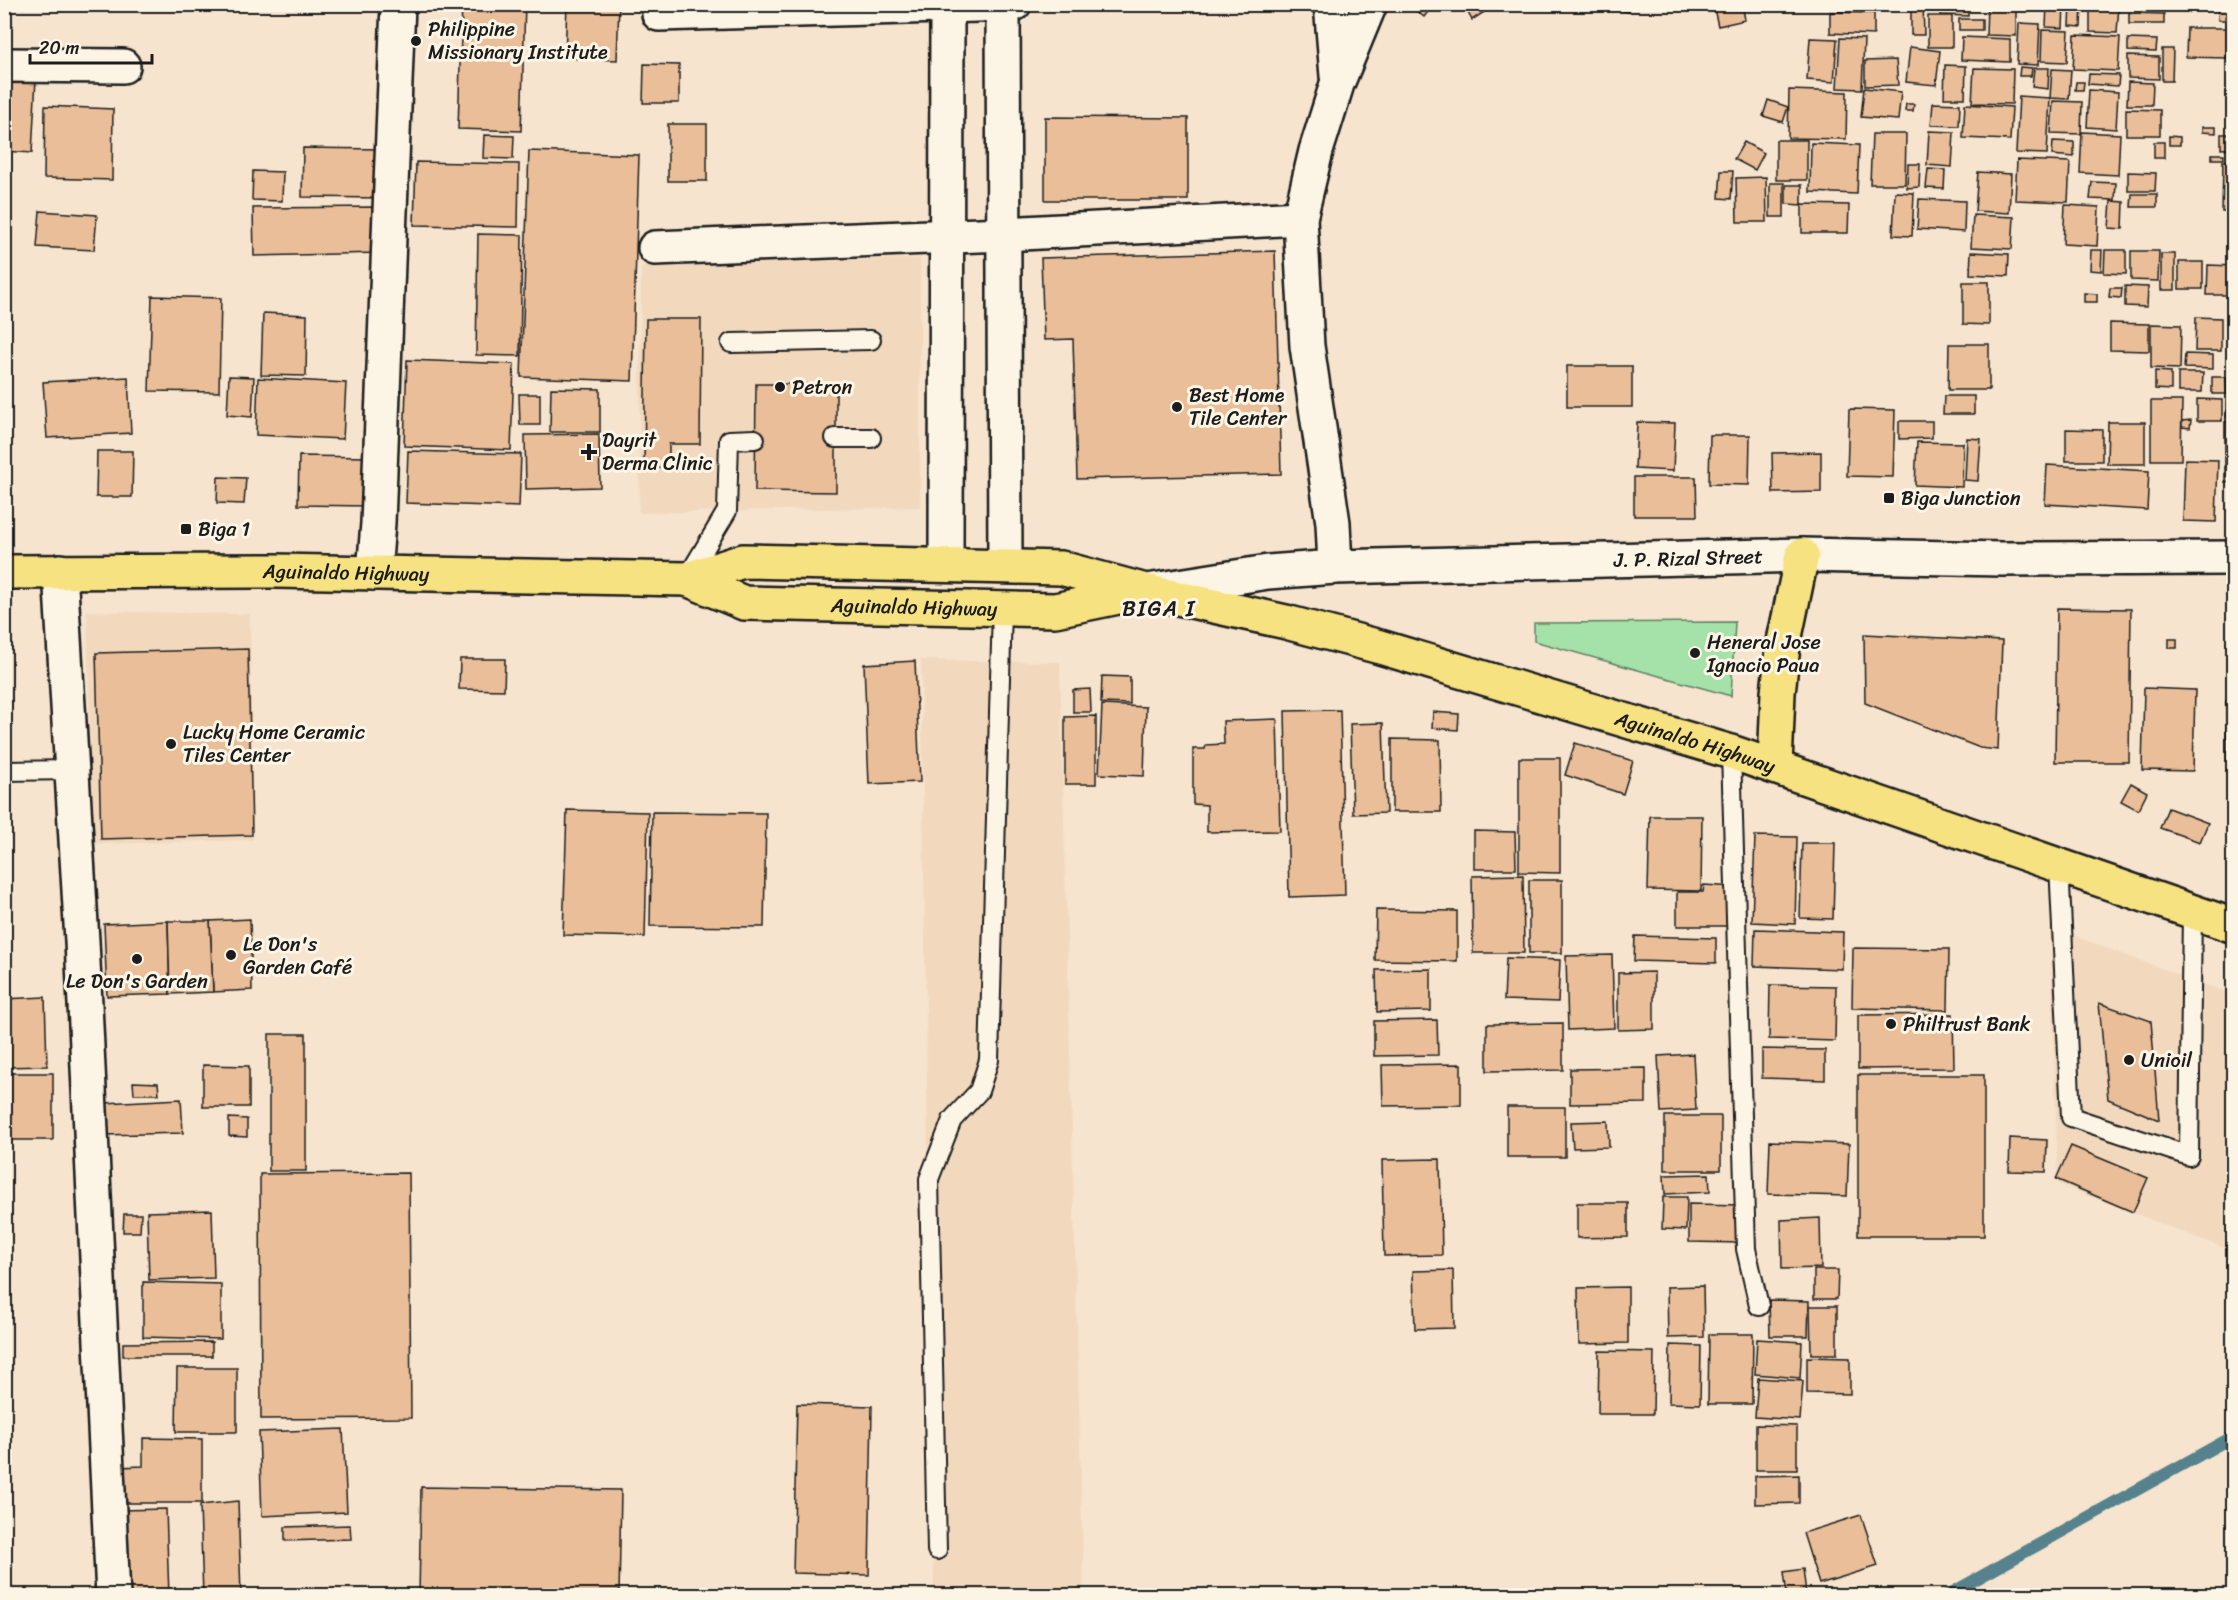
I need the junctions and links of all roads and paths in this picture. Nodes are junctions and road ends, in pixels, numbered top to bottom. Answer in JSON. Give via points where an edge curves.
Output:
{"nodes":[{"id":1,"x":398,"y":4,"type":"edge"},
{"id":2,"x":1014,"y":4,"type":"edge"},
{"id":3,"x":1331,"y":4,"type":"edge"},
{"id":4,"x":1370,"y":4,"type":"edge"},
{"id":5,"x":1003,"y":5,"type":"edge"},
{"id":6,"x":947,"y":6,"type":"edge"},
{"id":7,"x":659,"y":14,"type":"dead end"},
{"id":8,"x":4,"y":65,"type":"edge"},
{"id":9,"x":123,"y":66,"type":"dead end"},
{"id":10,"x":1337,"y":84,"type":"junction"},
{"id":11,"x":1300,"y":218,"type":"junction"},
{"id":12,"x":1004,"y":234,"type":"junction"},
{"id":13,"x":947,"y":236,"type":"junction"},
{"id":14,"x":655,"y":248,"type":"dead end"},
{"id":15,"x":871,"y":340,"type":"dead end"},
{"id":16,"x":731,"y":343,"type":"dead end"},
{"id":17,"x":836,"y":438,"type":"dead end"},
{"id":18,"x":870,"y":438,"type":"dead end"},
{"id":19,"x":755,"y":439,"type":"dead end"},
{"id":20,"x":1802,"y":555,"type":"junction"},
{"id":21,"x":2234,"y":558,"type":"edge"},
{"id":22,"x":946,"y":564,"type":"junction"},
{"id":23,"x":1005,"y":567,"type":"junction"},
{"id":24,"x":1335,"y":567,"type":"junction"},
{"id":25,"x":60,"y":571,"type":"junction"},
{"id":26,"x":4,"y":572,"type":"edge"},
{"id":27,"x":374,"y":573,"type":"junction"},
{"id":28,"x":687,"y":579,"type":"junction"},
{"id":29,"x":1146,"y":591,"type":"junction"},
{"id":30,"x":1002,"y":609,"type":"junction"},
{"id":31,"x":1731,"y":752,"type":"junction"},
{"id":32,"x":1775,"y":766,"type":"junction"},
{"id":33,"x":73,"y":770,"type":"junction"},
{"id":34,"x":4,"y":771,"type":"edge"},
{"id":35,"x":2059,"y":864,"type":"junction"},
{"id":36,"x":2192,"y":911,"type":"junction"},
{"id":37,"x":2234,"y":926,"type":"edge"},
{"id":38,"x":1759,"y":1306,"type":"dead end"},
{"id":39,"x":937,"y":1550,"type":"dead end"},
{"id":40,"x":113,"y":1596,"type":"edge"}],
"edges":[{"from":1,"to":27,"type":"street"},
{"from":2,"to":5,"type":"street"},
{"from":3,"to":10,"type":"street"},
{"from":4,"to":10,"type":"street"},
{"from":5,"to":6,"type":"street"},
{"from":5,"to":12,"type":"street"},
{"from":6,"to":7,"type":"street"},
{"from":6,"to":13,"type":"street"},
{"from":8,"to":9,"type":"street"},
{"from":10,"to":11,"type":"street"},
{"from":11,"to":12,"type":"street"},
{"from":11,"to":24,"type":"street","via":[[1307,346],[1334,523]]},
{"from":12,"to":13,"type":"street"},
{"from":12,"to":23,"type":"street"},
{"from":13,"to":14,"type":"street"},
{"from":13,"to":22,"type":"street"},
{"from":15,"to":16,"type":"lane"},
{"from":17,"to":18,"type":"lane"},
{"from":19,"to":28,"type":"lane","via":[[729,440],[727,511]]},
{"from":20,"to":21,"type":"street","name":"J. P. Rizal Street"},
{"from":20,"to":24,"type":"street","name":"J. P. Rizal Street"},
{"from":20,"to":32,"type":"main road","via":[[1783,646]]},
{"from":22,"to":23,"type":"main road","name":"Aguinaldo Highway"},
{"from":22,"to":28,"type":"main road","name":"Aguinaldo Highway","via":[[743,561]]},
{"from":23,"to":29,"type":"main road","name":"Aguinaldo Highway","via":[[1061,568]]},
{"from":24,"to":29,"type":"street","name":"J. P. Rizal Street","via":[[1268,572]]},
{"from":25,"to":26,"type":"main road","name":"Aguinaldo Highway"},
{"from":25,"to":27,"type":"main road","name":"Aguinaldo Highway"},
{"from":25,"to":33,"type":"street"},
{"from":27,"to":28,"type":"main road","name":"Aguinaldo Highway"},
{"from":28,"to":30,"type":"main road","name":"Aguinaldo Highway","via":[[744,603]]},
{"from":29,"to":30,"type":"main road","name":"Aguinaldo Highway","via":[[1055,610]]},
{"from":29,"to":31,"type":"main road","name":"Aguinaldo Highway","via":[[1380,647]]},
{"from":30,"to":39,"type":"lane","via":[[989,1060],[979,1091],[952,1120],[929,1179]]},
{"from":31,"to":32,"type":"main road","name":"Aguinaldo Highway"},
{"from":31,"to":38,"type":"lane","via":[[1746,1249]]},
{"from":32,"to":35,"type":"main road","name":"Aguinaldo Highway"},
{"from":33,"to":34,"type":"lane"},
{"from":33,"to":40,"type":"street"},
{"from":35,"to":36,"type":"main road","name":"Aguinaldo Highway"},
{"from":35,"to":36,"type":"lane","via":[[2071,1117],[2189,1156]]},
{"from":36,"to":37,"type":"main road","name":"Aguinaldo Highway"}]}
